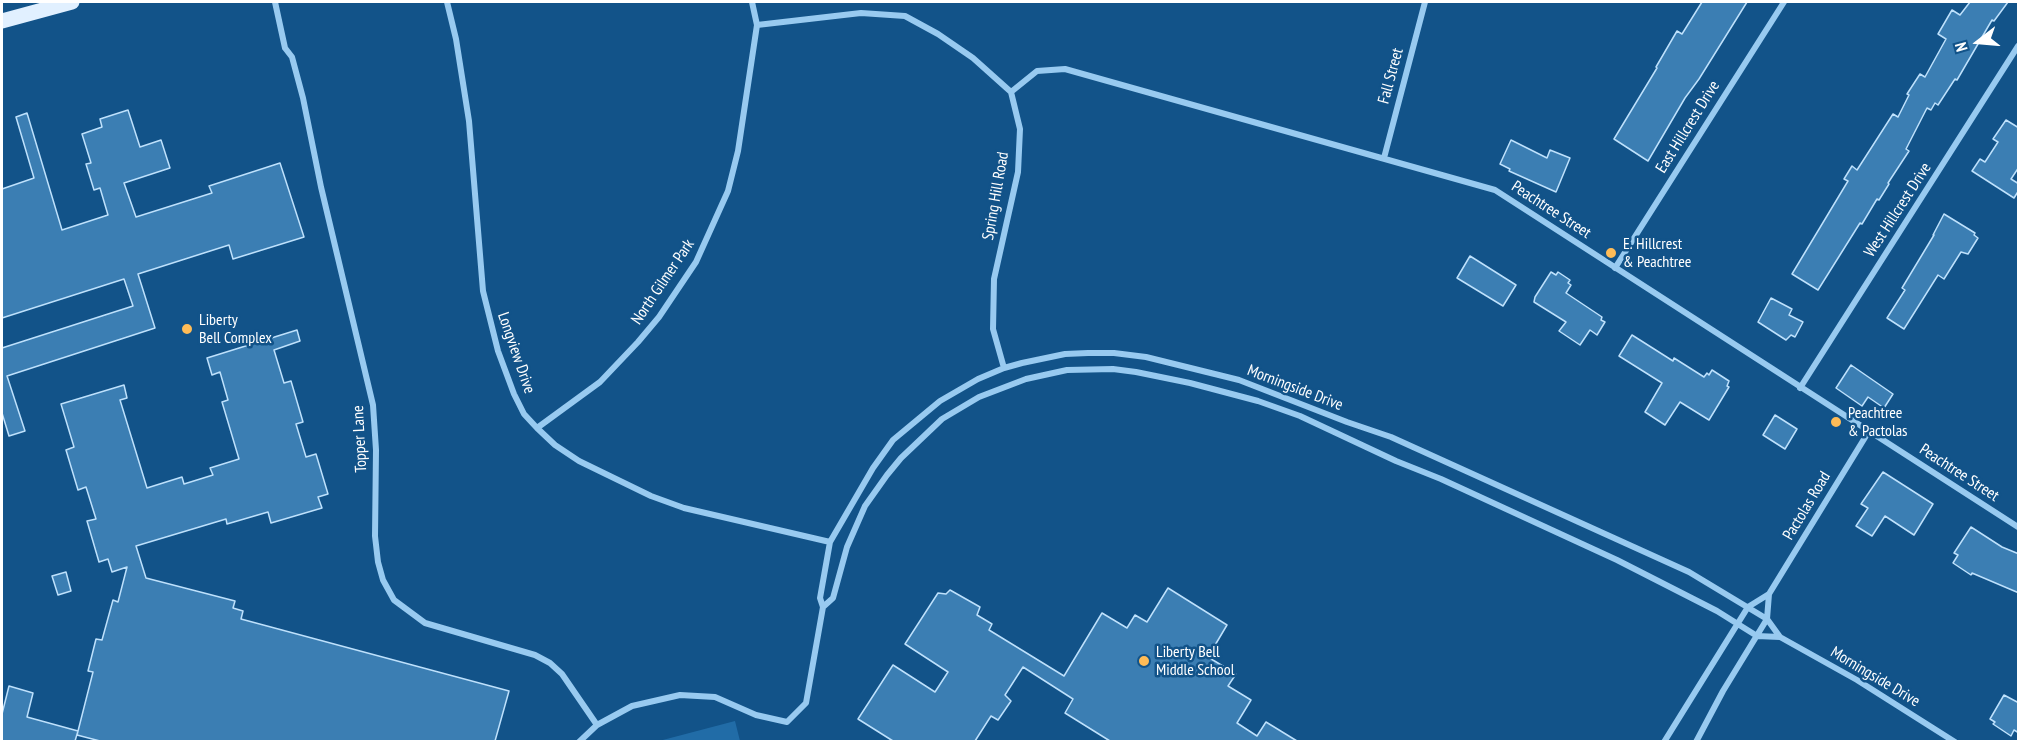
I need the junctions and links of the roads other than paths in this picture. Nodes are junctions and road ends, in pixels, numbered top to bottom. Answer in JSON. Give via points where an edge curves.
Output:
{"nodes":[{"id":1,"x":72,"y":2,"type":"edge"},
{"id":2,"x":275,"y":2,"type":"edge"},
{"id":3,"x":447,"y":2,"type":"edge"},
{"id":4,"x":752,"y":2,"type":"edge"},
{"id":5,"x":1425,"y":2,"type":"edge"},
{"id":6,"x":1784,"y":2,"type":"edge"},
{"id":7,"x":2,"y":21,"type":"edge"},
{"id":8,"x":757,"y":25,"type":"junction"},
{"id":9,"x":2019,"y":46,"type":"edge"},
{"id":10,"x":1011,"y":92,"type":"junction"},
{"id":11,"x":1384,"y":158,"type":"junction"},
{"id":12,"x":1615,"y":268,"type":"junction"},
{"id":13,"x":1004,"y":368,"type":"junction"},
{"id":14,"x":1800,"y":388,"type":"junction"},
{"id":15,"x":537,"y":429,"type":"junction"},
{"id":16,"x":1869,"y":431,"type":"junction"},
{"id":17,"x":2019,"y":527,"type":"edge"},
{"id":18,"x":830,"y":542,"type":"junction"},
{"id":19,"x":1769,"y":594,"type":"junction"},
{"id":20,"x":823,"y":607,"type":"junction"},
{"id":21,"x":1748,"y":607,"type":"junction"},
{"id":22,"x":1767,"y":619,"type":"junction"},
{"id":23,"x":1738,"y":624,"type":"junction"},
{"id":24,"x":1757,"y":636,"type":"junction"},
{"id":25,"x":1780,"y":637,"type":"junction"},
{"id":26,"x":597,"y":725,"type":"junction"},
{"id":27,"x":579,"y":741,"type":"edge"},
{"id":28,"x":1664,"y":741,"type":"edge"},
{"id":29,"x":1696,"y":741,"type":"edge"},
{"id":30,"x":1955,"y":741,"type":"edge"}],
"edges":[{"from":1,"to":7,"type":"main road"},
{"from":2,"to":26,"type":"street","name":"Topper Lane","via":[[285,48],[292,57],[303,98],[373,405],[375,536],[383,580],[394,600],[425,623],[527,652],[550,663]]},
{"from":3,"to":15,"type":"street","name":"Longview Drive","via":[[469,121],[483,291],[514,394]]},
{"from":4,"to":8,"type":"street","name":"North Gilmer Park"},
{"from":5,"to":11,"type":"street","name":"Fall Street"},
{"from":6,"to":12,"type":"street","name":"East Hillcrest Drive"},
{"from":8,"to":10,"type":"street","via":[[861,13],[905,16],[973,58]]},
{"from":8,"to":15,"type":"street","name":"North Gilmer Park","via":[[728,191],[696,262],[659,317],[600,382]]},
{"from":9,"to":14,"type":"street","name":"West Hillcrest Drive"},
{"from":10,"to":11,"type":"street","name":"Peachtree Street","via":[[1037,71],[1065,69]]},
{"from":10,"to":13,"type":"street","name":"Spring Hill Road","via":[[1020,129],[1018,171],[994,279],[993,329]]},
{"from":11,"to":12,"type":"street","name":"Peachtree Street","via":[[1495,190]]},
{"from":12,"to":14,"type":"street","name":"Peachtree Street"},
{"from":13,"to":18,"type":"street","name":"Morningside Drive","via":[[940,401],[893,440]]},
{"from":13,"to":21,"type":"street","name":"Morningside Drive","via":[[1065,354],[1114,353],[1185,365],[1239,380],[1391,437],[1689,572]]},
{"from":14,"to":16,"type":"street","name":"Peachtree Street"},
{"from":15,"to":18,"type":"street","name":"Longview Drive","via":[[579,461],[651,496],[684,508]]},
{"from":16,"to":17,"type":"street","name":"Peachtree Street"},
{"from":16,"to":19,"type":"street","name":"Pactolas Road"},
{"from":18,"to":20,"type":"street","via":[[820,598]]},
{"from":19,"to":21,"type":"street","name":"Pactolas Road"},
{"from":19,"to":22,"type":"street","name":"Pactolas Road"},
{"from":20,"to":23,"type":"street","name":"Morningside Drive","via":[[833,598],[847,547],[865,506],[886,475],[942,419],[979,397],[1026,379],[1067,370],[1113,369],[1190,383],[1300,416],[1617,560]]},
{"from":20,"to":26,"type":"street","via":[[806,703],[787,722],[756,715],[715,697],[680,695],[632,706]]},
{"from":21,"to":22,"type":"street","name":"Morningside Drive"},
{"from":21,"to":23,"type":"street","name":"Pactolas Road"},
{"from":22,"to":24,"type":"street","name":"Pactolas Road"},
{"from":22,"to":25,"type":"street","name":"Morningside Drive"},
{"from":23,"to":24,"type":"street","name":"Morningside Drive"},
{"from":23,"to":28,"type":"street","name":"Pactolas Road"},
{"from":24,"to":25,"type":"street","name":"Morningside Drive"},
{"from":24,"to":29,"type":"street","name":"Pactolas Road"},
{"from":25,"to":30,"type":"street","name":"Morningside Drive"},
{"from":26,"to":27,"type":"street"}]}
